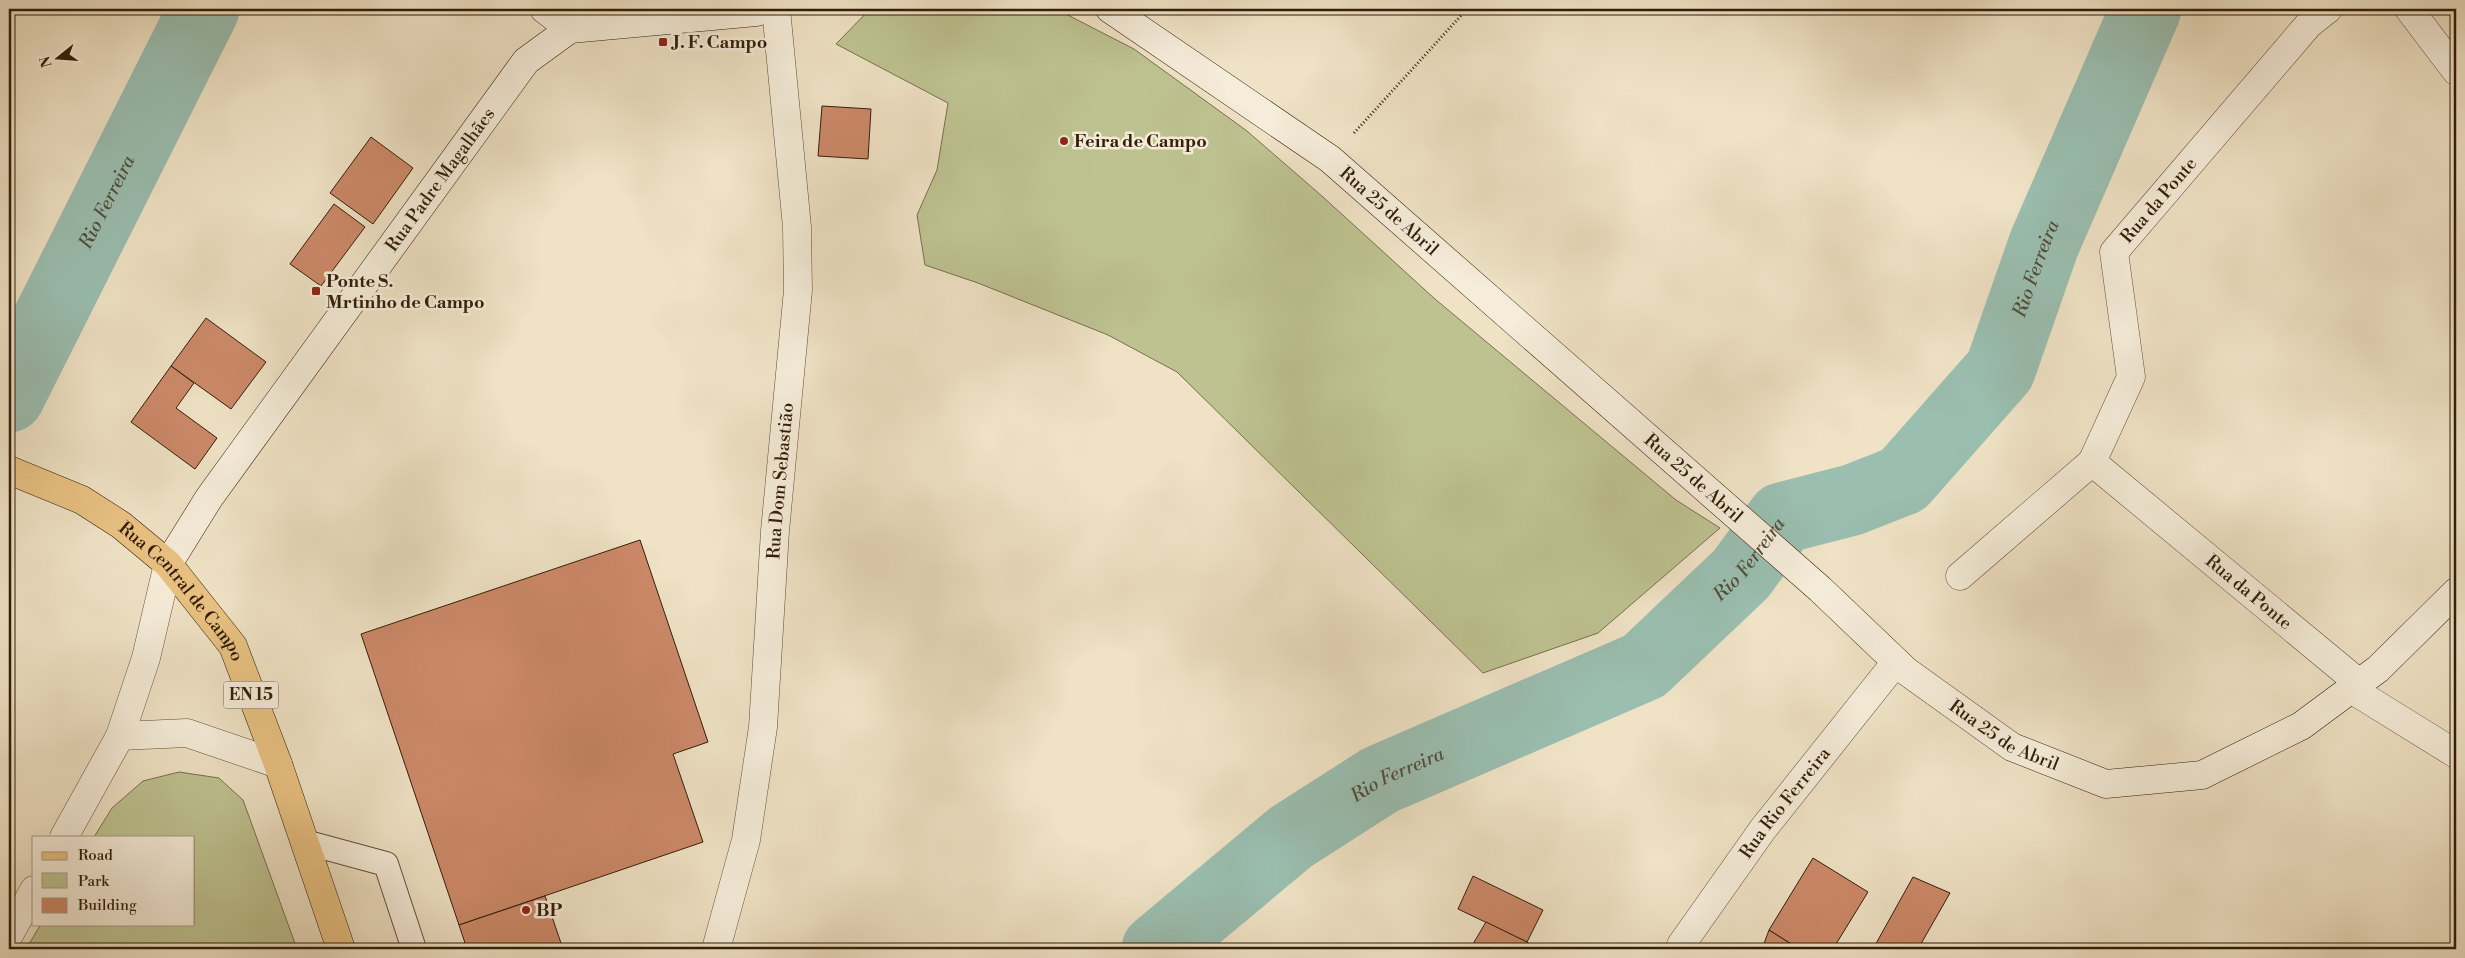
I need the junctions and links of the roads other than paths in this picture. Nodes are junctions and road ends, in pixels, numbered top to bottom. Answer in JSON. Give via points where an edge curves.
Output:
{"nodes":[{"id":1,"x":544,"y":9,"type":"edge"},
{"id":2,"x":766,"y":9,"type":"edge"},
{"id":3,"x":776,"y":9,"type":"edge"},
{"id":4,"x":1110,"y":9,"type":"edge"},
{"id":5,"x":2328,"y":9,"type":"edge"},
{"id":6,"x":2409,"y":9,"type":"edge"},
{"id":7,"x":570,"y":29,"type":"junction"},
{"id":8,"x":2456,"y":71,"type":"edge"},
{"id":9,"x":2092,"y":462,"type":"junction"},
{"id":10,"x":9,"y":470,"type":"edge"},
{"id":11,"x":168,"y":564,"type":"junction"},
{"id":12,"x":1960,"y":576,"type":"dead end"},
{"id":13,"x":2456,"y":592,"type":"edge"},
{"id":14,"x":1896,"y":662,"type":"junction"},
{"id":15,"x":2355,"y":686,"type":"junction"},
{"id":16,"x":120,"y":736,"type":"junction"},
{"id":17,"x":2456,"y":754,"type":"edge"},
{"id":18,"x":278,"y":764,"type":"junction"},
{"id":19,"x":65,"y":836,"type":"edge"},
{"id":20,"x":305,"y":842,"type":"junction"},
{"id":21,"x":32,"y":894,"type":"edge"},
{"id":22,"x":9,"y":935,"type":"edge"},
{"id":23,"x":341,"y":949,"type":"edge"},
{"id":24,"x":414,"y":949,"type":"edge"},
{"id":25,"x":716,"y":949,"type":"edge"},
{"id":26,"x":1680,"y":949,"type":"edge"}],
"edges":[{"from":1,"to":7,"type":"street"},
{"from":2,"to":7,"type":"street"},
{"from":3,"to":25,"type":"street","name":"Rua Dom Sebastião","via":[[797,227],[798,290],[775,531],[763,727],[746,840]]},
{"from":4,"to":14,"type":"street","name":"Rua 25 de Abril","via":[[1330,159],[1820,589]]},
{"from":5,"to":9,"type":"street","name":"Rua da Ponte","via":[[2309,24],[2114,252],[2130,377]]},
{"from":6,"to":8,"type":"street"},
{"from":7,"to":11,"type":"street","name":"Rua Padre Magalhães","via":[[526,62],[209,498]]},
{"from":9,"to":12,"type":"street","name":"Rua da Ponte"},
{"from":9,"to":15,"type":"street","name":"Rua da Ponte"},
{"from":10,"to":11,"type":"main road","name":"Rua Central de Campo","number":"EN 15","via":[[82,500],[121,525]]},
{"from":11,"to":16,"type":"street","name":"Rua Padre Magalhães","via":[[146,658]]},
{"from":11,"to":18,"type":"main road","name":"Rua Central de Campo","number":"EN 15","via":[[232,646]]},
{"from":13,"to":15,"type":"street","name":"Rua 25 de Abril","via":[[2378,669]]},
{"from":14,"to":15,"type":"street","name":"Rua 25 de Abril","via":[[2012,747],[2106,784],[2202,775],[2301,726]]},
{"from":14,"to":26,"type":"street","name":"Rua Rio Ferreira","via":[[1763,829]]},
{"from":15,"to":17,"type":"street","name":"Rua da Ponte"},
{"from":16,"to":18,"type":"street","via":[[187,733]]},
{"from":16,"to":19,"type":"street","name":"Rua Padre Magalhães"},
{"from":18,"to":20,"type":"main road","name":"Rua Central de Campo","number":"EN 15"},
{"from":20,"to":23,"type":"main road","name":"Rua Central de Campo","number":"EN 15"},
{"from":20,"to":24,"type":"lane","via":[[386,864]]},
{"from":21,"to":22,"type":"street"}]}
